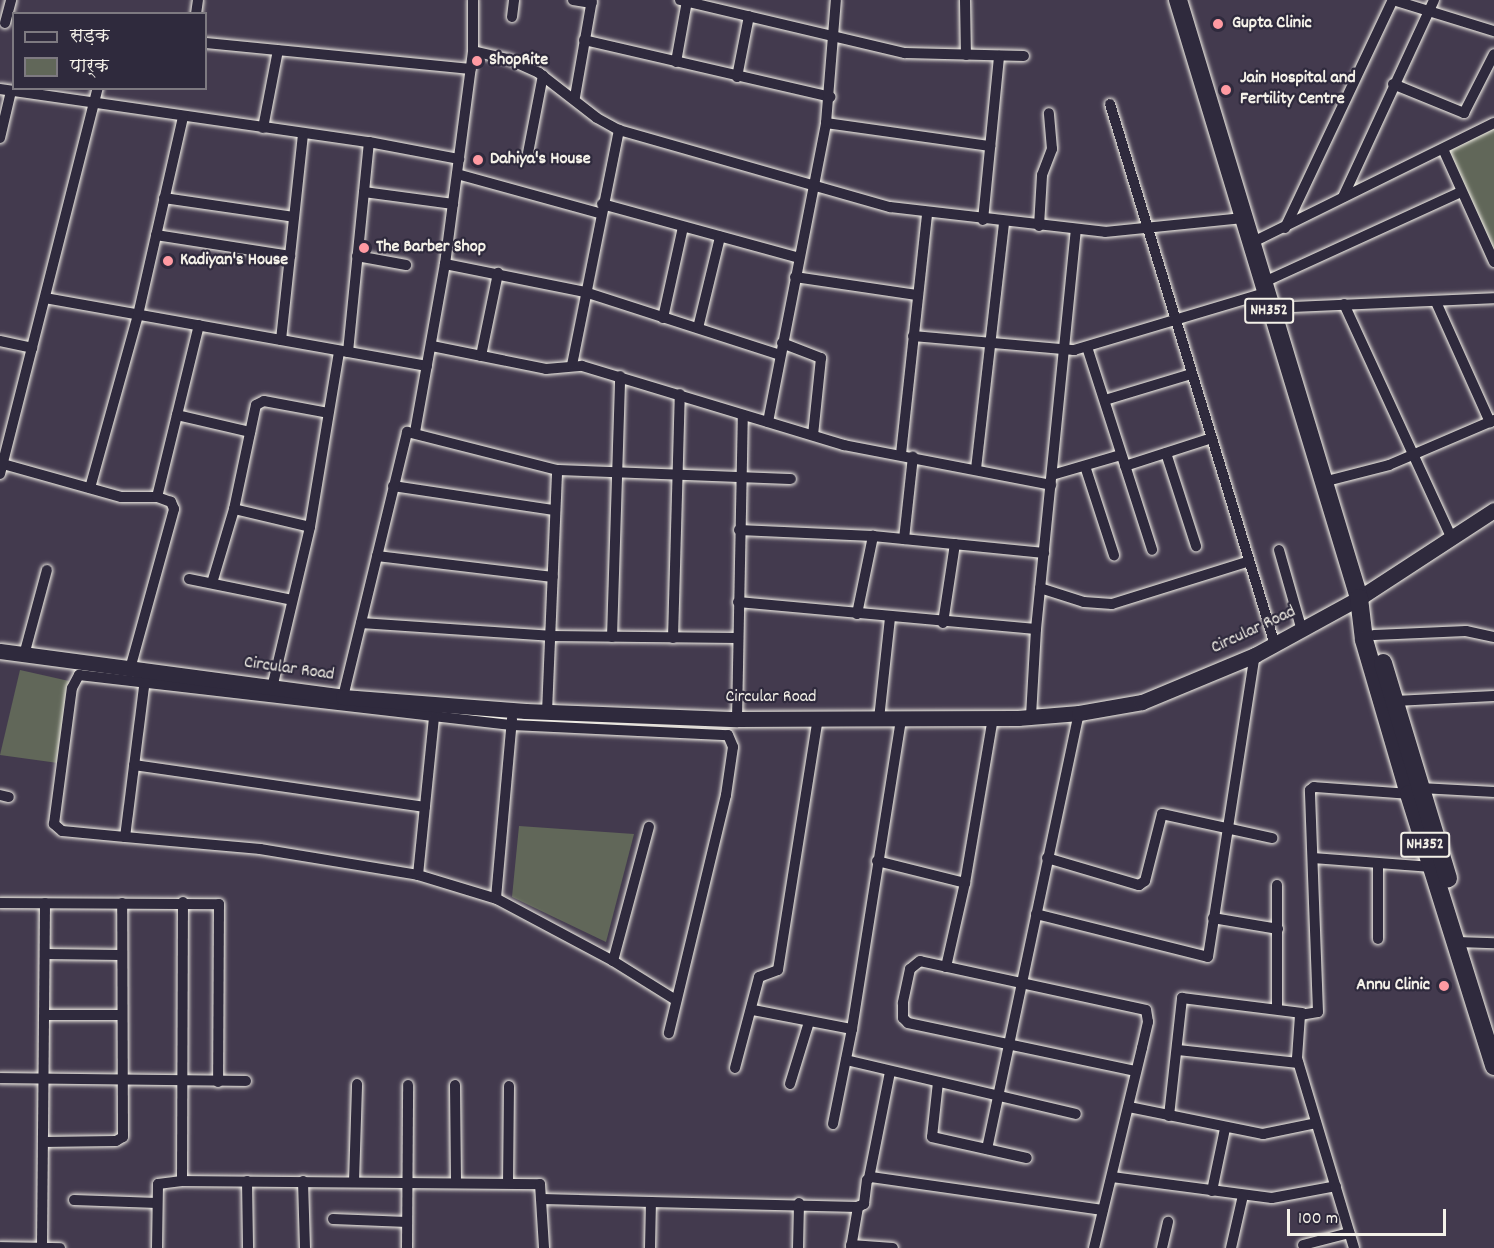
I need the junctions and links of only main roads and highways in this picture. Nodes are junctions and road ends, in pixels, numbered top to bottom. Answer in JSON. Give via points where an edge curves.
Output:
{"nodes":[{"id":1,"x":1178,"y":0,"type":"edge"},
{"id":2,"x":1494,"y":510,"type":"edge"},
{"id":3,"x":1359,"y":598,"type":"junction"},
{"id":4,"x":1369,"y":628,"type":"junction"},
{"id":5,"x":0,"y":651,"type":"edge"},
{"id":6,"x":1415,"y":791,"type":"junction"},
{"id":7,"x":1462,"y":941,"type":"junction"},
{"id":8,"x":1494,"y":1028,"type":"edge"},
{"id":9,"x":1494,"y":1066,"type":"edge"}],
"edges":[{"from":1,"to":3,"type":"highway","number":"NH352"},
{"from":2,"to":3,"type":"main road","name":"Circular Road"},
{"from":3,"to":4,"type":"highway","number":"NH352"},
{"from":3,"to":5,"type":"main road","name":"Circular Road","via":[[1275,645],[1142,702],[1079,713],[993,718],[737,719],[547,712],[512,718],[140,674]]},
{"from":4,"to":6,"type":"highway","number":"NH352","via":[[1395,701]]},
{"from":4,"to":6,"type":"highway","number":"NH352","via":[[1364,640]]},
{"from":6,"to":7,"type":"highway","number":"NH352"},
{"from":6,"to":7,"type":"highway","number":"NH352","via":[[1432,867]]},
{"from":7,"to":8,"type":"highway","number":"NH352"},
{"from":7,"to":9,"type":"highway","number":"NH352"}]}
